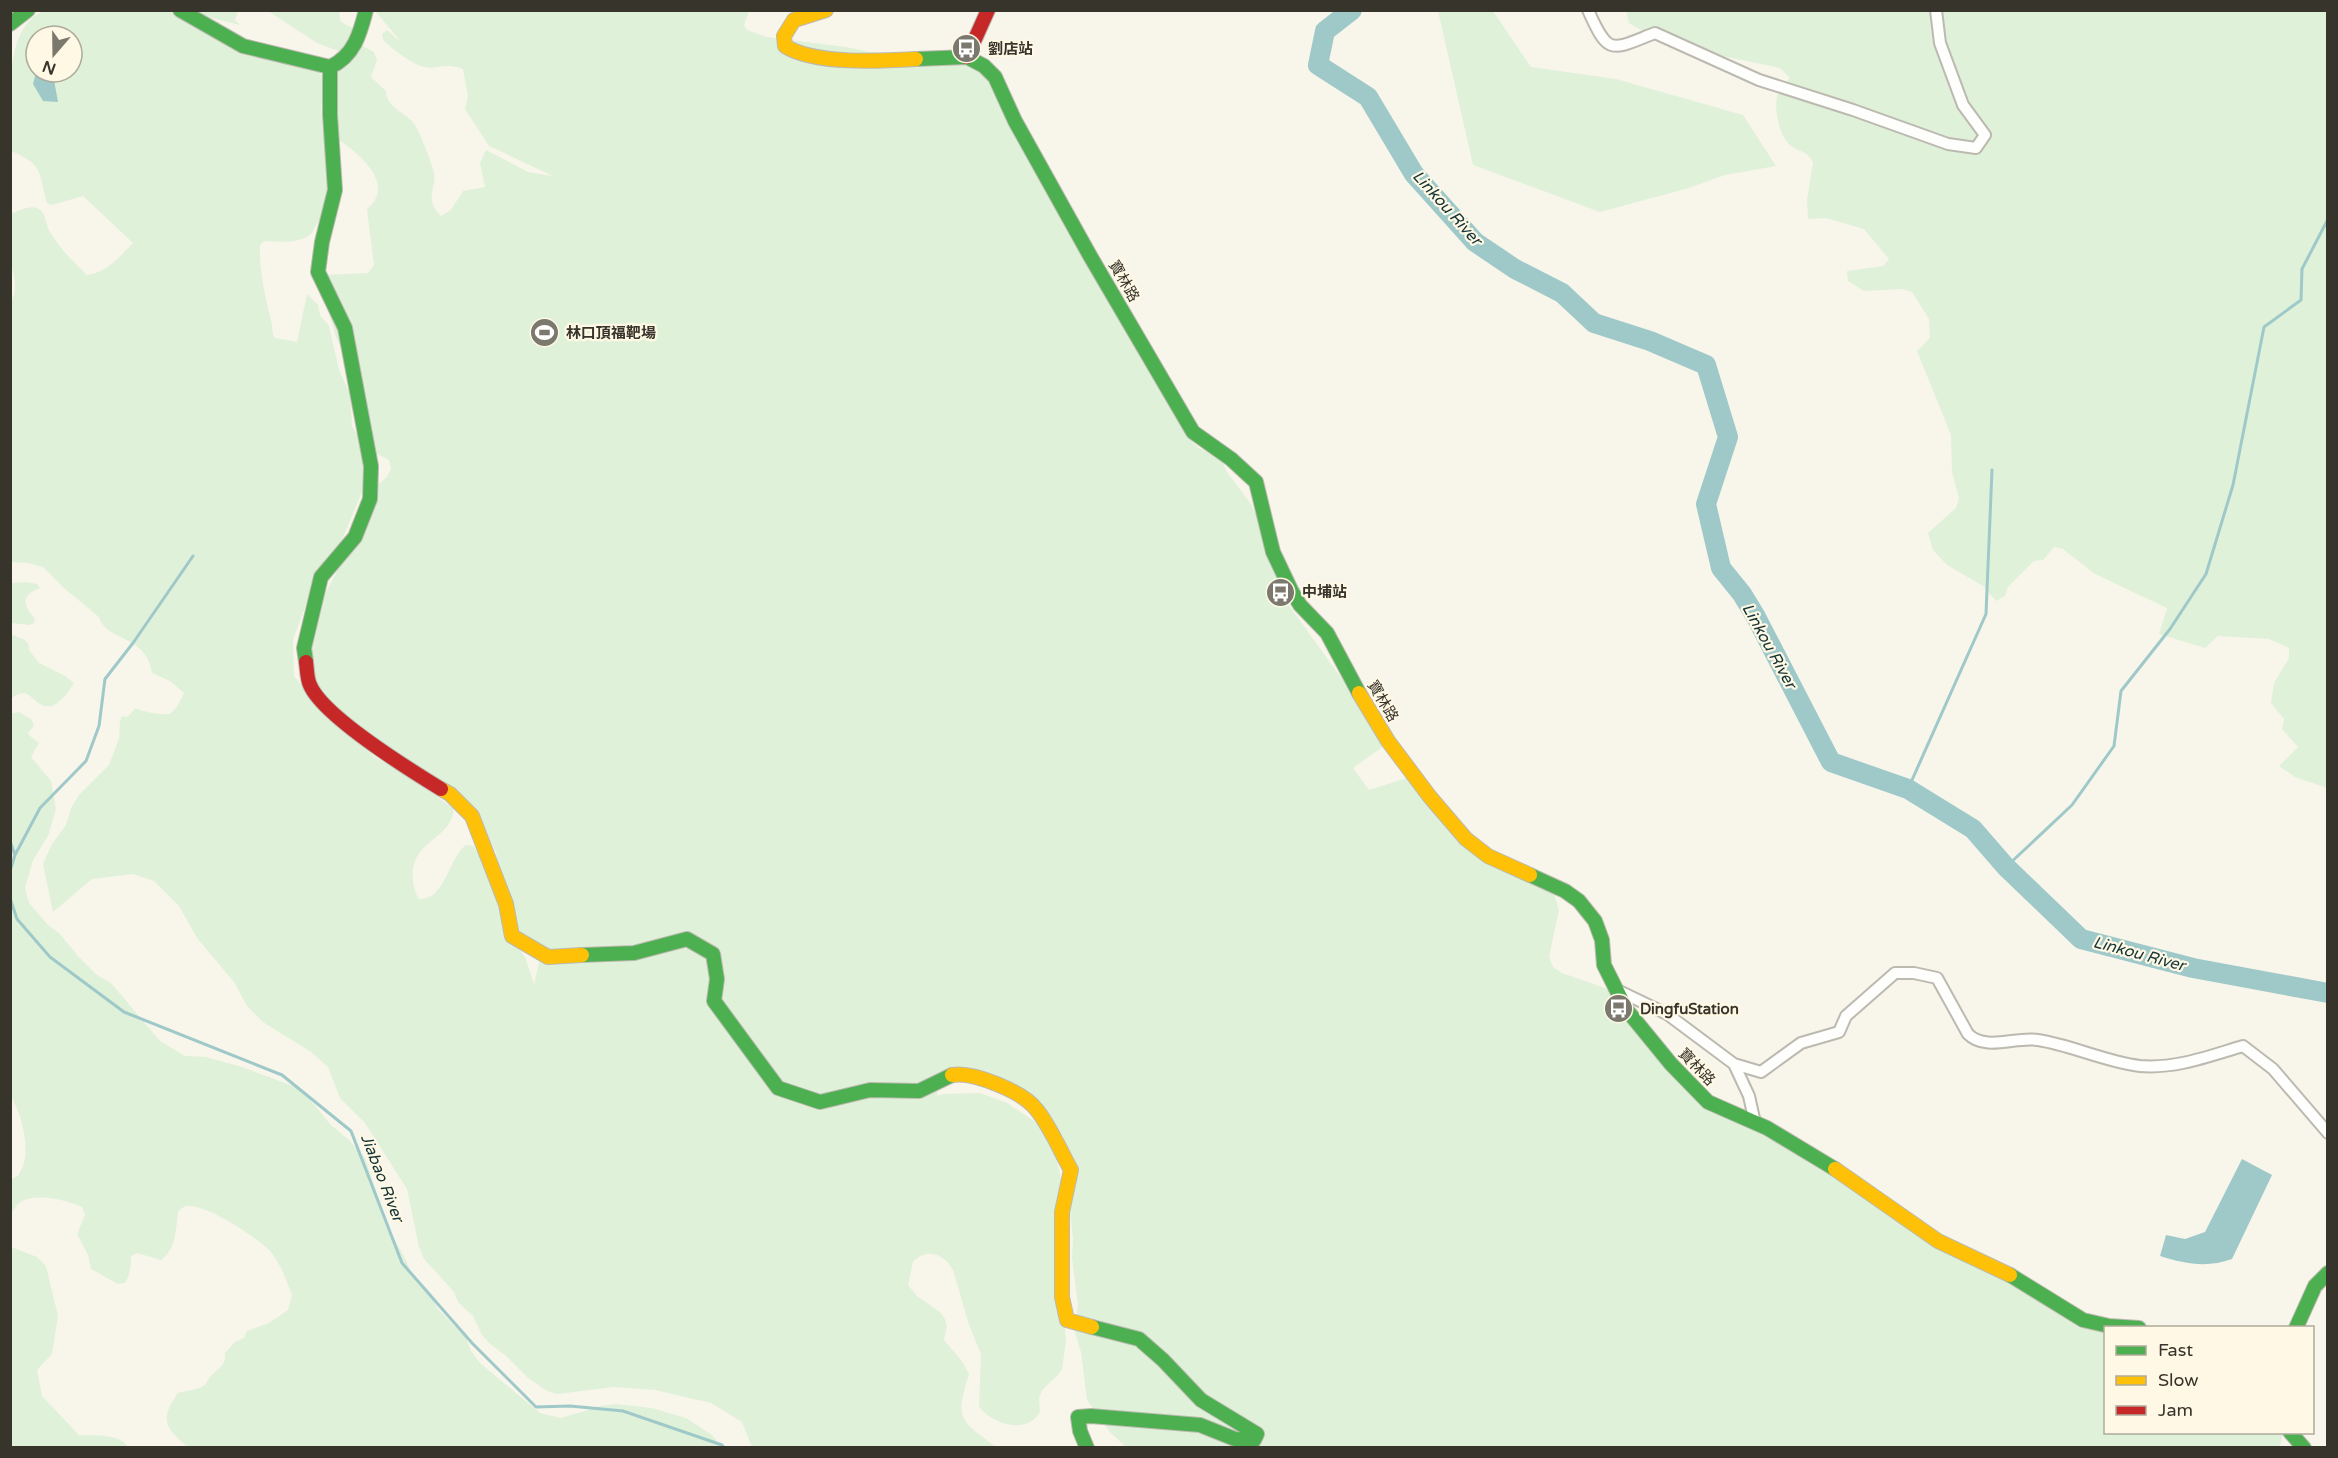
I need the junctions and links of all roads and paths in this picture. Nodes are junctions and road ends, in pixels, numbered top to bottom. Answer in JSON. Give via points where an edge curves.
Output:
{"nodes":[{"id":1,"x":28,"y":10,"type":"edge"},
{"id":2,"x":180,"y":10,"type":"edge"},
{"id":3,"x":366,"y":10,"type":"edge"},
{"id":4,"x":826,"y":10,"type":"edge"},
{"id":5,"x":988,"y":10,"type":"edge"},
{"id":6,"x":1588,"y":10,"type":"edge"},
{"id":7,"x":1936,"y":10,"type":"edge"},
{"id":8,"x":10,"y":24,"type":"edge"},
{"id":9,"x":967,"y":57,"type":"junction"},
{"id":10,"x":330,"y":67,"type":"junction"},
{"id":11,"x":1615,"y":989,"type":"junction"},
{"id":12,"x":1734,"y":1064,"type":"junction"},
{"id":13,"x":1755,"y":1123,"type":"junction"},
{"id":14,"x":2328,"y":1133,"type":"edge"},
{"id":15,"x":2328,"y":1274,"type":"edge"},
{"id":16,"x":2109,"y":1326,"type":"edge"},
{"id":17,"x":2297,"y":1326,"type":"edge"},
{"id":18,"x":2292,"y":1434,"type":"edge"},
{"id":19,"x":1087,"y":1448,"type":"edge"},
{"id":20,"x":2304,"y":1448,"type":"edge"}],
"edges":[{"from":1,"to":8,"type":"street"},
{"from":2,"to":10,"type":"street","via":[[243,46]]},
{"from":3,"to":10,"type":"street","via":[[350,54]]},
{"from":4,"to":9,"type":"street","via":[[794,20],[784,36],[785,46],[794,52],[833,59]]},
{"from":5,"to":9,"type":"street"},
{"from":6,"to":7,"type":"street","via":[[1607,44],[1619,46],[1655,33],[1759,80],[1948,144],[1976,148],[1985,135],[1963,105],[1940,43]]},
{"from":9,"to":11,"type":"street","name":"寶林路","via":[[995,77],[1089,254],[1193,432],[1256,482],[1274,552],[1291,590],[1327,633],[1344,668],[1401,759],[1466,839],[1488,856],[1579,901],[1595,921],[1602,940],[1604,965]]},
{"from":10,"to":19,"type":"street","via":[[334,190],[318,272],[345,328],[371,466],[370,498],[355,537],[321,577],[304,648],[310,685],[328,708],[397,762],[450,794],[472,816],[506,904],[512,936],[548,957],[634,953],[687,939],[713,954],[717,979],[714,1001],[778,1088],[819,1102],[870,1090],[919,1091],[954,1074],[1012,1091],[1036,1108],[1071,1170],[1062,1212],[1062,1297],[1067,1320],[1139,1339],[1201,1400],[1257,1434],[1254,1440],[1235,1439],[1200,1425],[1078,1417]]},
{"from":11,"to":12,"type":"street","via":[[1667,1014]]},
{"from":11,"to":13,"type":"street","name":"寶林路","via":[[1626,1010],[1708,1102]]},
{"from":12,"to":13,"type":"street","via":[[1749,1096]]},
{"from":12,"to":14,"type":"street","via":[[1761,1072],[1801,1043],[1839,1032],[1846,1016],[1895,974],[1914,973],[1937,978],[1968,1034],[1985,1043],[2038,1039],[2140,1066],[2177,1065],[2243,1046],[2273,1069]]},
{"from":13,"to":16,"type":"street","name":"寶林路","via":[[1833,1168],[1938,1241],[2009,1274],[2083,1320]]},
{"from":15,"to":17,"type":"street","via":[[2315,1286]]},
{"from":18,"to":20,"type":"street"}]}
